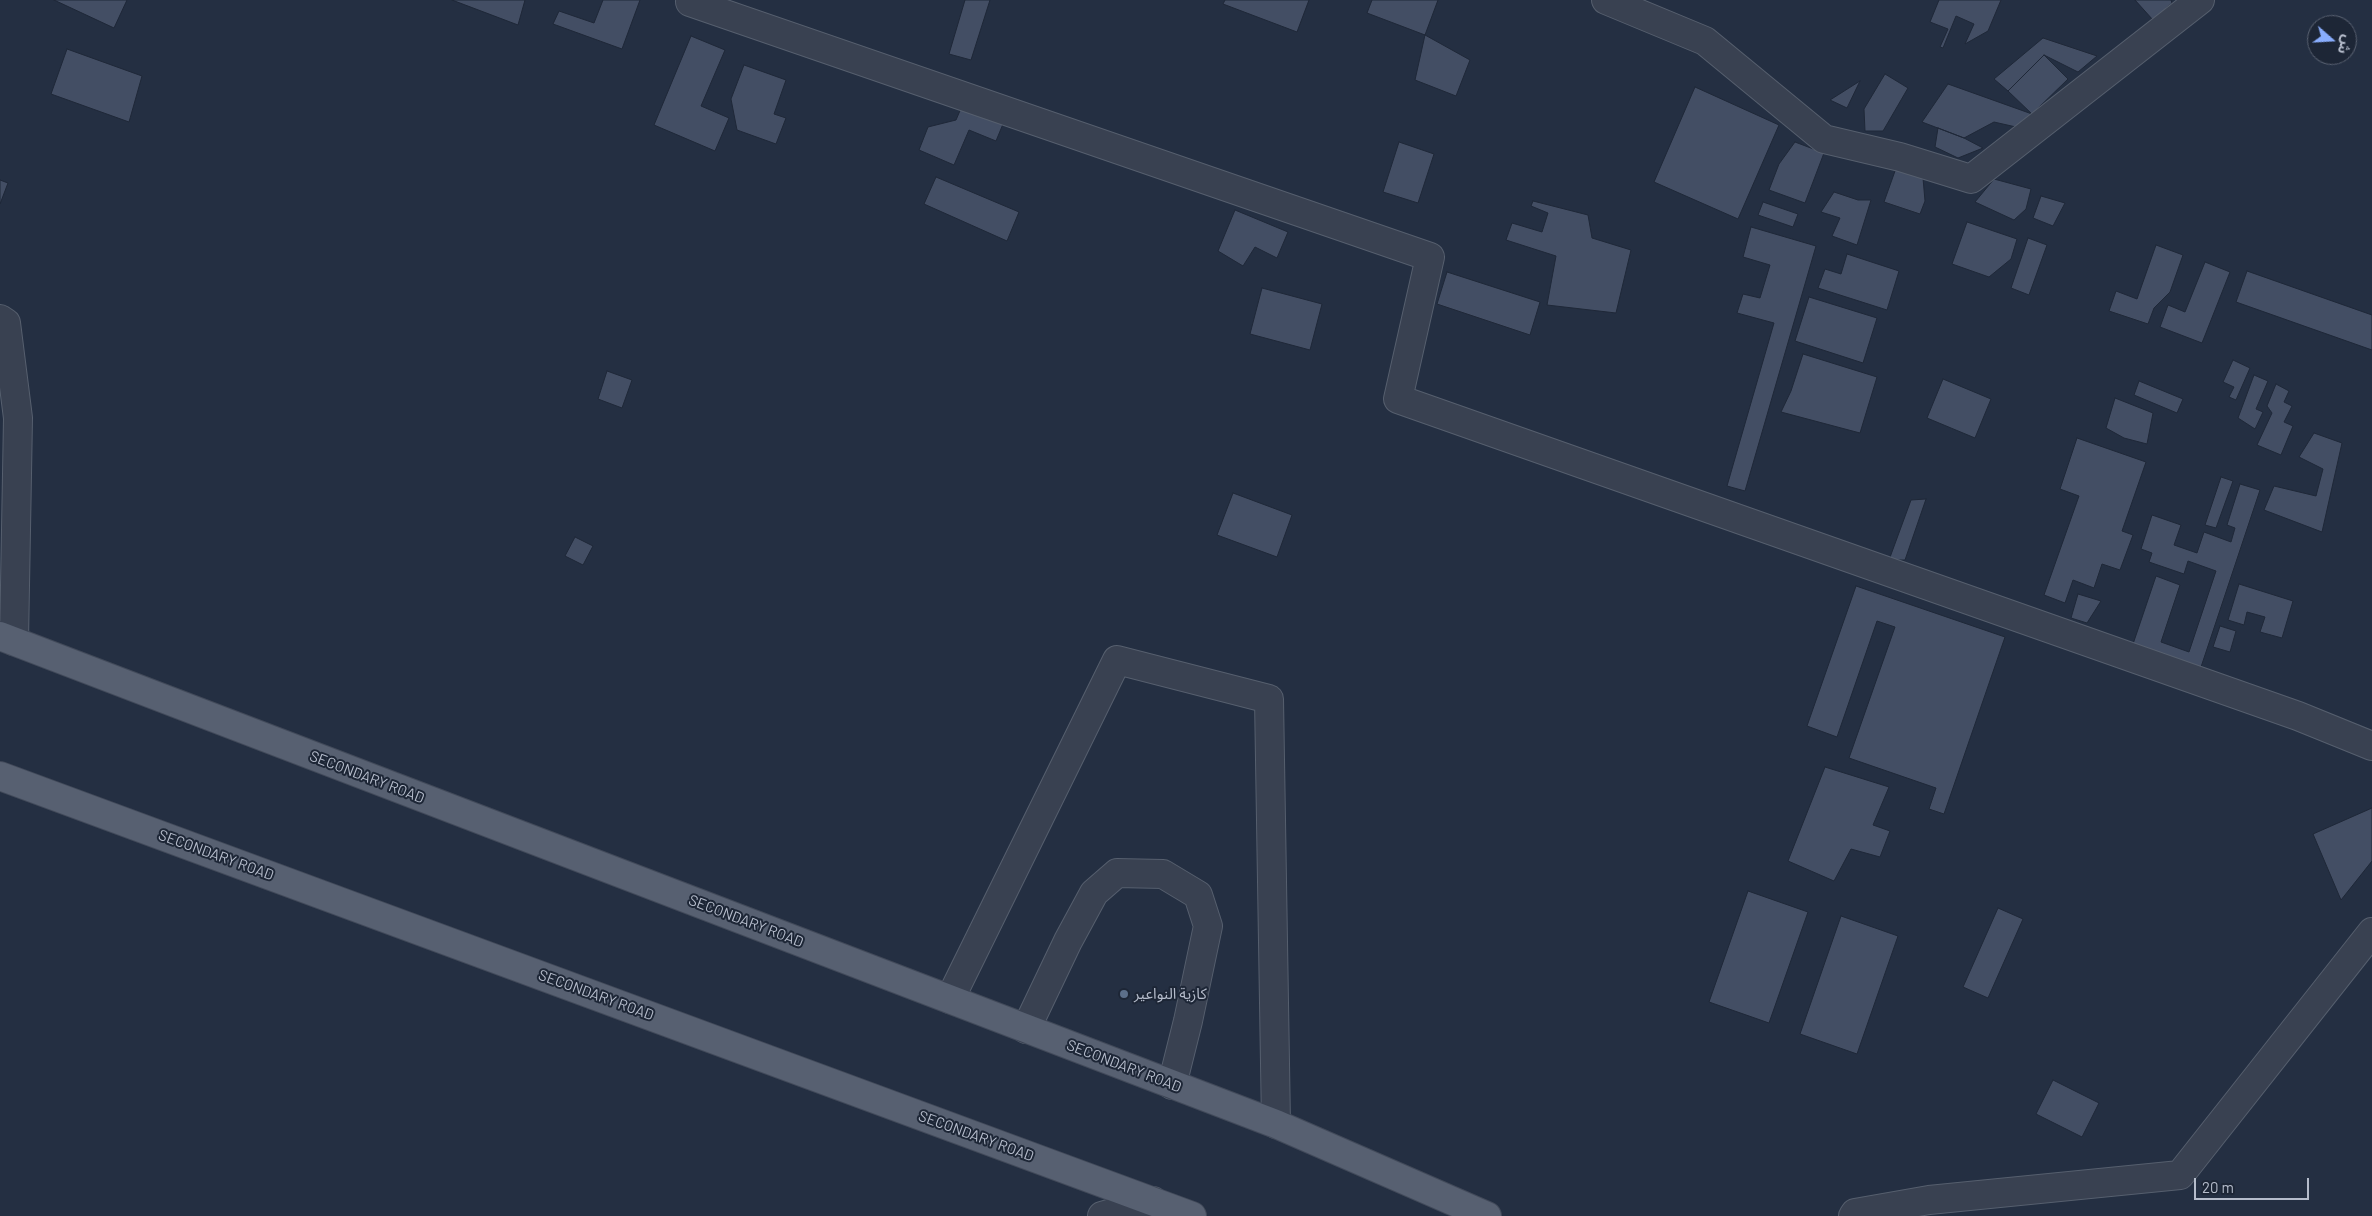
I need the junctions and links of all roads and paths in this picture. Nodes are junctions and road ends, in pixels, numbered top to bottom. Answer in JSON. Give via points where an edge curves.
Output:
{"nodes":[{"id":1,"x":1606,"y":0,"type":"edge"},
{"id":2,"x":2200,"y":0,"type":"edge"},
{"id":3,"x":690,"y":2,"type":"dead end"},
{"id":4,"x":0,"y":319,"type":"edge"},
{"id":5,"x":7,"y":638,"type":"edge"},
{"id":6,"x":2372,"y":746,"type":"edge"},
{"id":7,"x":0,"y":776,"type":"edge"},
{"id":8,"x":2372,"y":932,"type":"edge"},
{"id":9,"x":950,"y":999,"type":"junction"},
{"id":10,"x":1026,"y":1029,"type":"junction"},
{"id":11,"x":1172,"y":1085,"type":"junction"},
{"id":12,"x":1276,"y":1124,"type":"junction"},
{"id":13,"x":1153,"y":1201,"type":"junction"},
{"id":14,"x":1102,"y":1216,"type":"edge"},
{"id":15,"x":1192,"y":1216,"type":"edge"},
{"id":16,"x":1488,"y":1216,"type":"edge"},
{"id":17,"x":1853,"y":1216,"type":"edge"}],
"edges":[{"from":1,"to":2,"type":"street","via":[[1705,41],[1824,139],[1972,179]]},
{"from":3,"to":6,"type":"street","via":[[1430,257],[1398,399],[2288,712]]},
{"from":4,"to":5,"type":"street","via":[[6,323],[18,418]]},
{"from":5,"to":9,"type":"main road","name":"SECONDARY ROAD"},
{"from":7,"to":13,"type":"main road","name":"SECONDARY ROAD"},
{"from":8,"to":17,"type":"street","via":[[2180,1174],[1929,1200],[1855,1213]]},
{"from":9,"to":10,"type":"main road","name":"SECONDARY ROAD"},
{"from":9,"to":12,"type":"street","via":[[1117,660],[1270,699]]},
{"from":10,"to":11,"type":"main road","name":"SECONDARY ROAD"},
{"from":10,"to":11,"type":"street","via":[[1094,893],[1117,873],[1163,874],[1198,895],[1208,926]]},
{"from":11,"to":12,"type":"main road","name":"SECONDARY ROAD"},
{"from":12,"to":16,"type":"main road","name":"SECONDARY ROAD"},
{"from":13,"to":14,"type":"street"},
{"from":13,"to":15,"type":"main road","name":"SECONDARY ROAD"}]}
